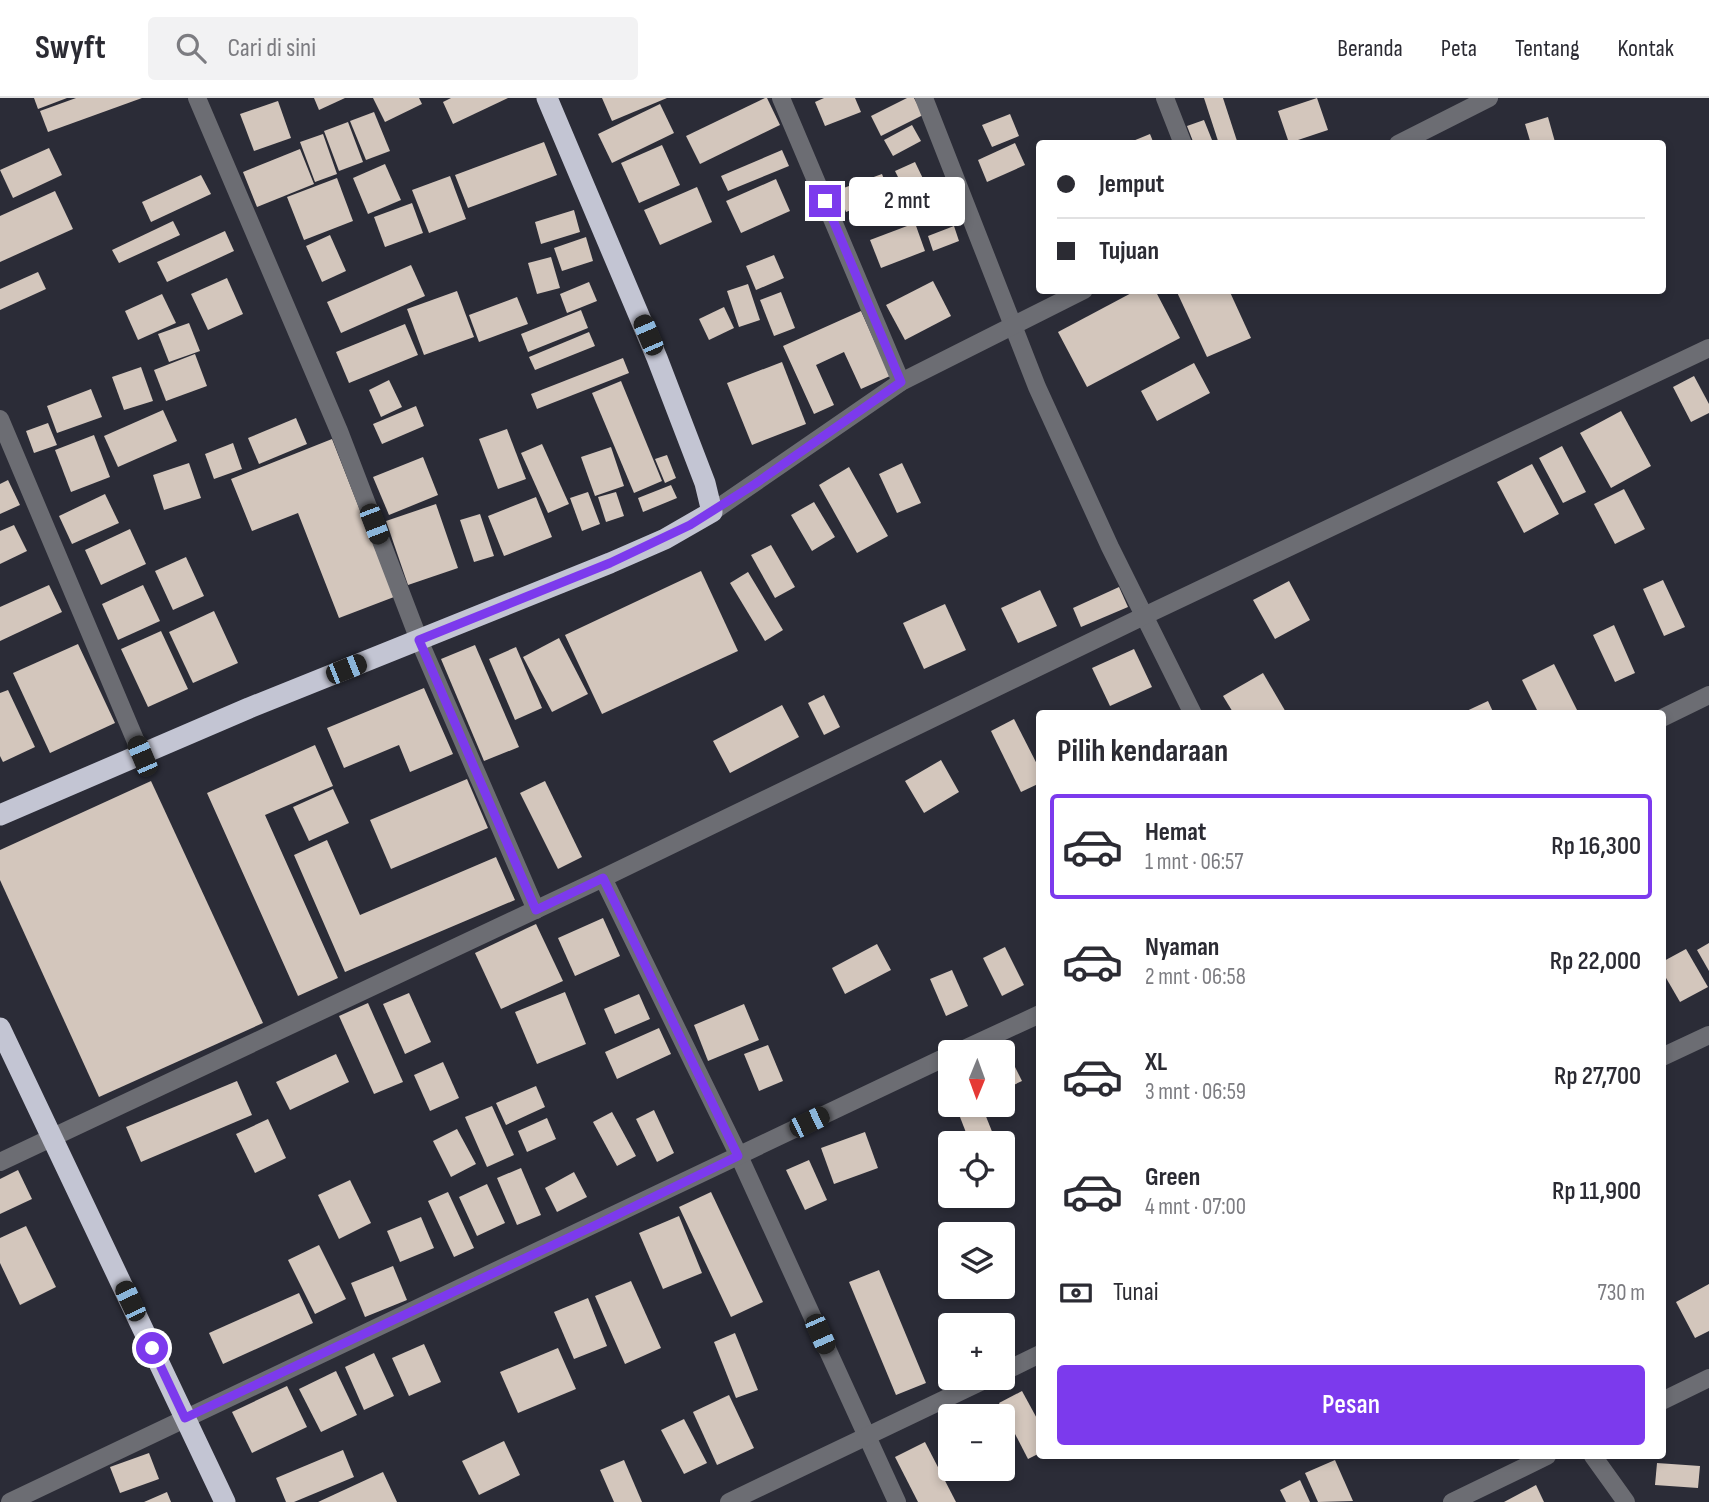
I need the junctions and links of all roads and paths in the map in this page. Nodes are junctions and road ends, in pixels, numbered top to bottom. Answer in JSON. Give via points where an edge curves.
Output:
{"nodes":[{"id":1,"x":197,"y":98,"type":"edge"},
{"id":2,"x":547,"y":98,"type":"edge"},
{"id":3,"x":781,"y":98,"type":"edge"},
{"id":4,"x":924,"y":98,"type":"edge"},
{"id":5,"x":1164,"y":98,"type":"edge"},
{"id":6,"x":1489,"y":98,"type":"edge"},
{"id":7,"x":1181,"y":140,"type":"edge"},
{"id":8,"x":1406,"y":140,"type":"edge"},
{"id":9,"x":1076,"y":294,"type":"edge"},
{"id":10,"x":1013,"y":326,"type":"junction"},
{"id":11,"x":1709,"y":348,"type":"edge"},
{"id":12,"x":901,"y":382,"type":"junction"},
{"id":13,"x":0,"y":419,"type":"edge"},
{"id":14,"x":712,"y":512,"type":"junction"},
{"id":15,"x":1144,"y":616,"type":"junction"},
{"id":16,"x":419,"y":640,"type":"junction"},
{"id":17,"x":1709,"y":695,"type":"edge"},
{"id":18,"x":1191,"y":710,"type":"edge"},
{"id":19,"x":1666,"y":716,"type":"edge"},
{"id":20,"x":142,"y":756,"type":"junction"},
{"id":21,"x":0,"y":815,"type":"edge"},
{"id":22,"x":603,"y":878,"type":"junction"},
{"id":23,"x":536,"y":910,"type":"junction"},
{"id":24,"x":1036,"y":1016,"type":"edge"},
{"id":25,"x":0,"y":1028,"type":"edge"},
{"id":26,"x":1709,"y":1035,"type":"edge"},
{"id":27,"x":984,"y":1040,"type":"edge"},
{"id":28,"x":1666,"y":1055,"type":"edge"},
{"id":29,"x":938,"y":1061,"type":"edge"},
{"id":30,"x":52,"y":1138,"type":"junction"},
{"id":31,"x":738,"y":1156,"type":"junction"},
{"id":32,"x":0,"y":1162,"type":"edge"},
{"id":33,"x":1036,"y":1356,"type":"edge"},
{"id":34,"x":1015,"y":1366,"type":"edge"},
{"id":35,"x":1709,"y":1378,"type":"edge"},
{"id":36,"x":963,"y":1390,"type":"edge"},
{"id":37,"x":1666,"y":1399,"type":"edge"},
{"id":38,"x":185,"y":1418,"type":"junction"},
{"id":39,"x":866,"y":1436,"type":"junction"},
{"id":40,"x":1540,"y":1459,"type":"edge"},
{"id":41,"x":1595,"y":1459,"type":"edge"},
{"id":42,"x":10,"y":1502,"type":"edge"},
{"id":43,"x":225,"y":1502,"type":"edge"},
{"id":44,"x":729,"y":1502,"type":"edge"},
{"id":45,"x":897,"y":1502,"type":"edge"},
{"id":46,"x":1452,"y":1502,"type":"edge"},
{"id":47,"x":1626,"y":1502,"type":"edge"}],
"edges":[{"from":1,"to":16,"type":"street","via":[[339,430]]},
{"from":2,"to":14,"type":"highway","via":[[657,358]]},
{"from":3,"to":12,"type":"street"},
{"from":4,"to":10,"type":"street"},
{"from":5,"to":7,"type":"street"},
{"from":6,"to":8,"type":"street"},
{"from":9,"to":10,"type":"street"},
{"from":10,"to":12,"type":"street"},
{"from":10,"to":15,"type":"street"},
{"from":11,"to":15,"type":"street"},
{"from":12,"to":14,"type":"street"},
{"from":13,"to":20,"type":"street"},
{"from":14,"to":16,"type":"highway","via":[[633,553]]},
{"from":15,"to":18,"type":"street"},
{"from":15,"to":22,"type":"street"},
{"from":16,"to":20,"type":"highway"},
{"from":16,"to":23,"type":"street"},
{"from":17,"to":19,"type":"street"},
{"from":20,"to":21,"type":"highway"},
{"from":22,"to":23,"type":"street"},
{"from":22,"to":31,"type":"street"},
{"from":23,"to":30,"type":"street"},
{"from":24,"to":27,"type":"street"},
{"from":25,"to":30,"type":"highway"},
{"from":26,"to":28,"type":"street"},
{"from":29,"to":31,"type":"street"},
{"from":30,"to":32,"type":"street"},
{"from":30,"to":38,"type":"highway"},
{"from":31,"to":38,"type":"street"},
{"from":31,"to":39,"type":"street"},
{"from":33,"to":34,"type":"street"},
{"from":35,"to":37,"type":"street"},
{"from":36,"to":39,"type":"street"},
{"from":38,"to":42,"type":"street"},
{"from":38,"to":43,"type":"highway"},
{"from":39,"to":44,"type":"street"},
{"from":39,"to":45,"type":"street"},
{"from":40,"to":46,"type":"street"},
{"from":41,"to":47,"type":"street"}]}
